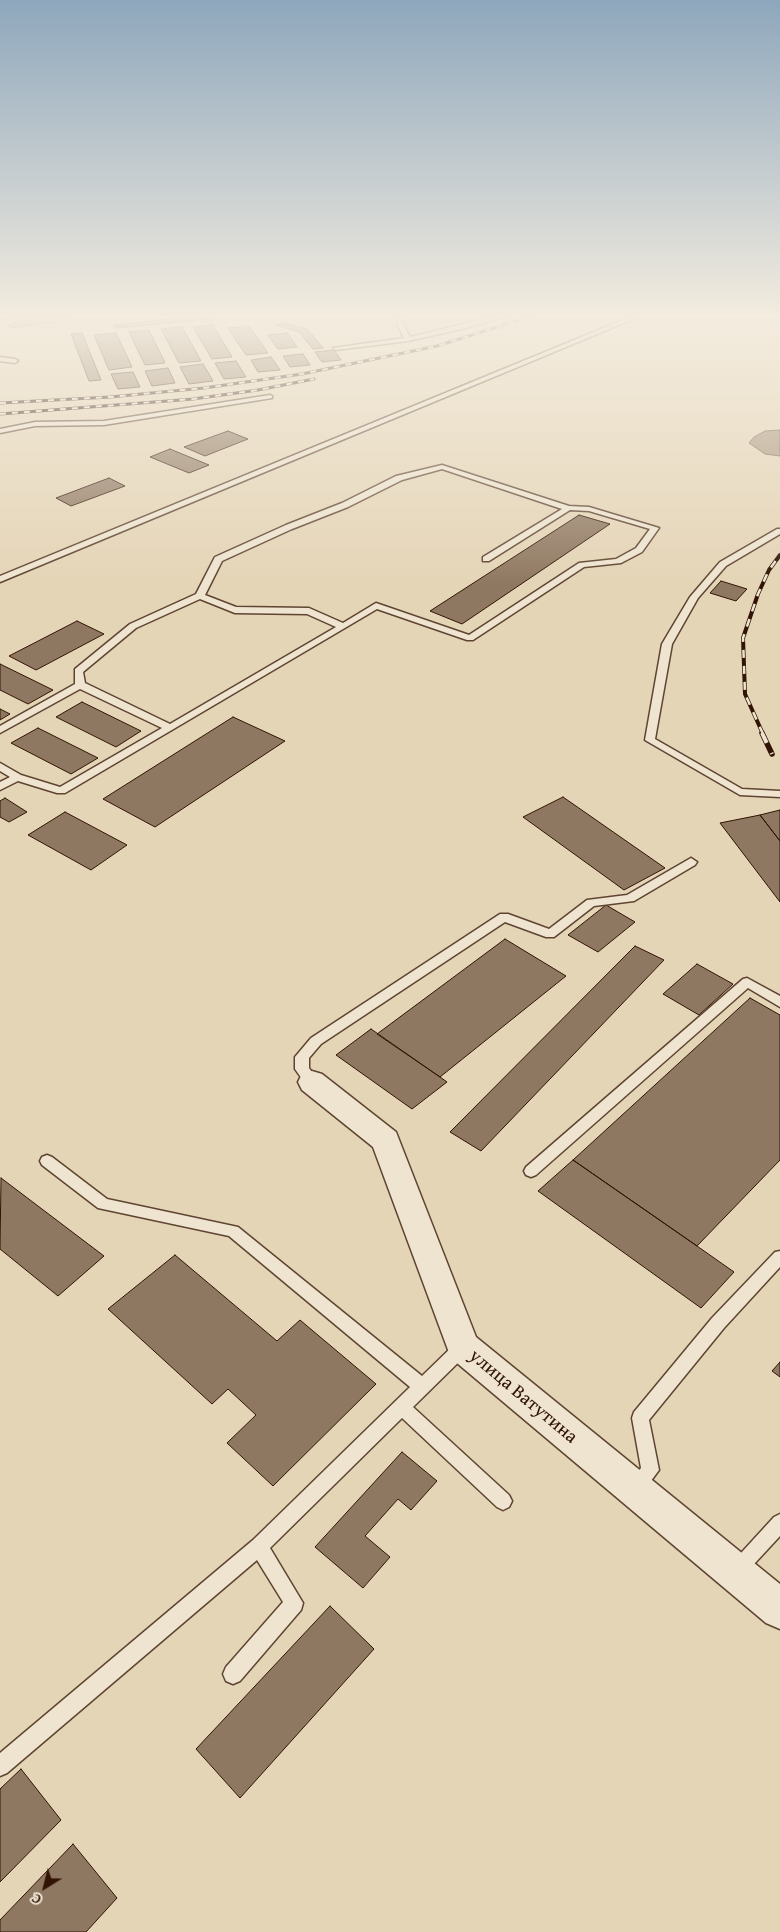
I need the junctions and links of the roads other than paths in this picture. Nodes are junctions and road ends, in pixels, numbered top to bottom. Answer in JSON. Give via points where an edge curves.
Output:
{"nodes":[{"id":1,"x":218,"y":405,"type":"edge"},
{"id":2,"x":421,"y":405,"type":"edge"},
{"id":3,"x":0,"y":431,"type":"edge"},
{"id":4,"x":568,"y":508,"type":"junction"},
{"id":5,"x":780,"y":531,"type":"edge"},
{"id":6,"x":486,"y":559,"type":"dead end"},
{"id":7,"x":0,"y":579,"type":"edge"},
{"id":8,"x":200,"y":596,"type":"junction"},
{"id":9,"x":343,"y":627,"type":"junction"},
{"id":10,"x":80,"y":685,"type":"junction"},
{"id":11,"x":171,"y":728,"type":"junction"},
{"id":12,"x":0,"y":730,"type":"edge"},
{"id":13,"x":0,"y":766,"type":"edge"},
{"id":14,"x":17,"y":777,"type":"junction"},
{"id":15,"x":0,"y":787,"type":"edge"},
{"id":16,"x":780,"y":794,"type":"edge"},
{"id":17,"x":691,"y":862,"type":"dead end"},
{"id":18,"x":780,"y":1002,"type":"edge"},
{"id":19,"x":312,"y":1082,"type":"joint"},
{"id":20,"x":47,"y":1161,"type":"dead end"},
{"id":21,"x":531,"y":1171,"type":"dead end"},
{"id":22,"x":780,"y":1257,"type":"edge"},
{"id":23,"x":463,"y":1347,"type":"junction"},
{"id":24,"x":422,"y":1387,"type":"junction"},
{"id":25,"x":402,"y":1408,"type":"junction"},
{"id":26,"x":634,"y":1489,"type":"junction"},
{"id":27,"x":504,"y":1501,"type":"dead end"},
{"id":28,"x":780,"y":1523,"type":"edge"},
{"id":29,"x":259,"y":1546,"type":"junction"},
{"id":30,"x":735,"y":1572,"type":"junction"},
{"id":31,"x":780,"y":1609,"type":"edge"},
{"id":32,"x":233,"y":1674,"type":"dead end"},
{"id":33,"x":0,"y":1766,"type":"edge"}],
"edges":[{"from":1,"to":3,"type":"lane","via":[[104,423],[35,424]]},
{"from":2,"to":7,"type":"lane"},
{"from":4,"to":6,"type":"lane"},
{"from":4,"to":8,"type":"lane","via":[[442,467],[399,478],[345,505],[218,559]]},
{"from":4,"to":9,"type":"lane","via":[[589,509],[655,528],[639,550],[618,561],[582,565],[470,638],[376,606]]},
{"from":5,"to":16,"type":"lane","via":[[723,564],[694,597],[667,644],[650,740],[740,792]]},
{"from":8,"to":9,"type":"lane","via":[[235,610],[309,611]]},
{"from":8,"to":10,"type":"lane","via":[[133,626],[78,671]]},
{"from":9,"to":11,"type":"lane"},
{"from":10,"to":11,"type":"lane"},
{"from":10,"to":12,"type":"lane"},
{"from":11,"to":14,"type":"lane","via":[[61,791]]},
{"from":13,"to":14,"type":"lane"},
{"from":14,"to":15,"type":"lane"},
{"from":17,"to":19,"type":"lane","via":[[630,898],[591,903],[550,934],[504,917],[316,1042],[302,1057],[302,1069]]},
{"from":18,"to":21,"type":"lane","via":[[748,982]]},
{"from":19,"to":23,"type":"street","name":"улица Ватутина","via":[[385,1140]]},
{"from":20,"to":24,"type":"lane","via":[[103,1204],[233,1231]]},
{"from":22,"to":26,"type":"lane","via":[[718,1323],[640,1418],[650,1470]]},
{"from":23,"to":24,"type":"lane"},
{"from":23,"to":26,"type":"street","name":"улица Ватутина"},
{"from":24,"to":25,"type":"lane"},
{"from":25,"to":27,"type":"lane"},
{"from":25,"to":29,"type":"lane"},
{"from":26,"to":30,"type":"street","name":"улица Ватутина"},
{"from":28,"to":30,"type":"lane"},
{"from":29,"to":32,"type":"lane","via":[[294,1603]]},
{"from":29,"to":33,"type":"lane"},
{"from":30,"to":31,"type":"street","name":"улица Ватутина"}]}
